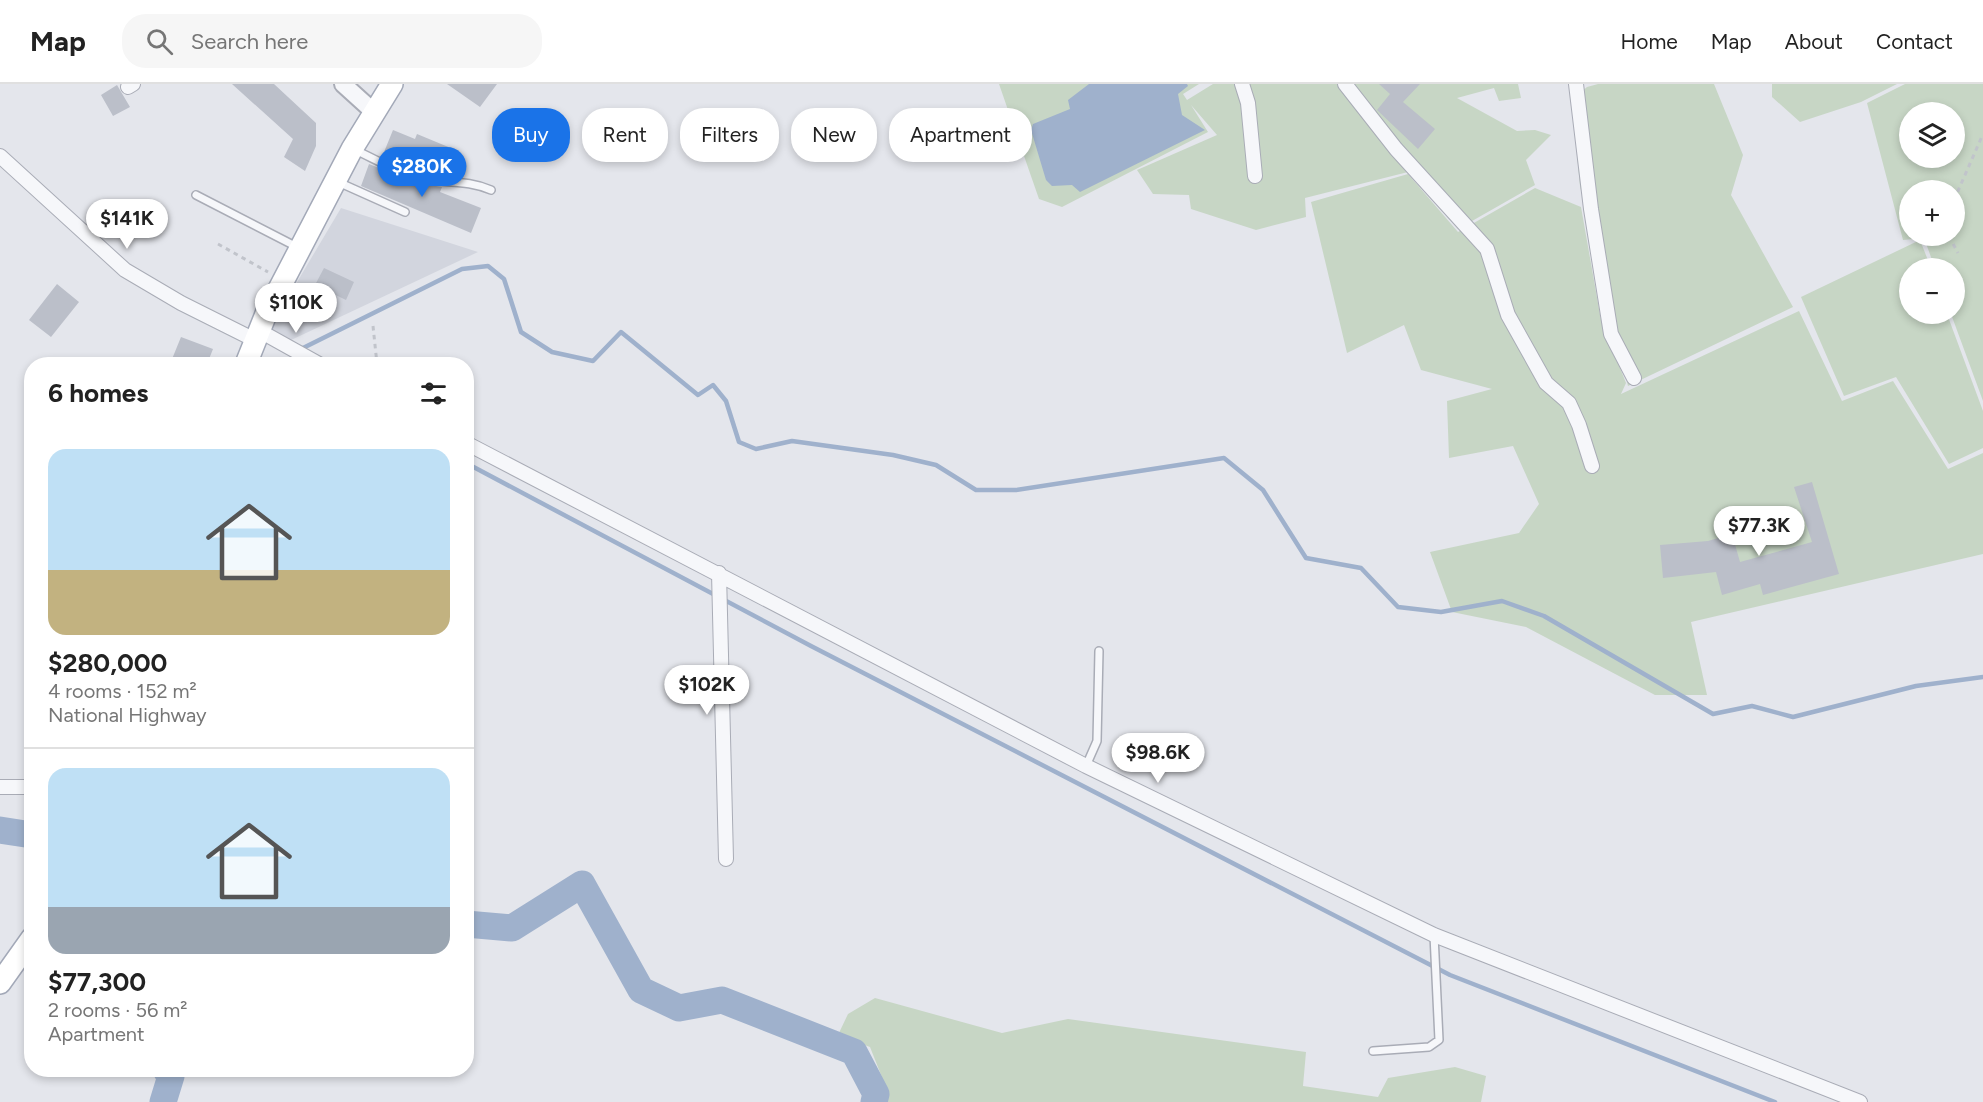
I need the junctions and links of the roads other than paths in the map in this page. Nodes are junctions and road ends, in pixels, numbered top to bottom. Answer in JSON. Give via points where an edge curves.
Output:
{"nodes":[{"id":1,"x":343,"y":84,"type":"edge"},
{"id":2,"x":392,"y":84,"type":"edge"},
{"id":3,"x":1242,"y":84,"type":"edge"},
{"id":4,"x":1345,"y":84,"type":"edge"},
{"id":5,"x":1576,"y":84,"type":"edge"},
{"id":6,"x":375,"y":113,"type":"junction"},
{"id":7,"x":352,"y":149,"type":"junction"},
{"id":8,"x":0,"y":156,"type":"edge"},
{"id":9,"x":1255,"y":176,"type":"dead end"},
{"id":10,"x":335,"y":181,"type":"junction"},
{"id":11,"x":491,"y":190,"type":"dead end"},
{"id":12,"x":196,"y":195,"type":"dead end"},
{"id":13,"x":405,"y":212,"type":"dead end"},
{"id":14,"x":301,"y":249,"type":"junction"},
{"id":15,"x":257,"y":335,"type":"junction"},
{"id":16,"x":249,"y":357,"type":"edge"},
{"id":17,"x":304,"y":357,"type":"edge"},
{"id":18,"x":1634,"y":378,"type":"dead end"},
{"id":19,"x":474,"y":447,"type":"edge"},
{"id":20,"x":1592,"y":466,"type":"dead end"},
{"id":21,"x":719,"y":573,"type":"junction"},
{"id":22,"x":1099,"y":651,"type":"dead end"},
{"id":23,"x":1086,"y":766,"type":"junction"},
{"id":24,"x":0,"y":786,"type":"edge"},
{"id":25,"x":24,"y":787,"type":"edge"},
{"id":26,"x":726,"y":859,"type":"dead end"},
{"id":27,"x":1435,"y":940,"type":"junction"},
{"id":28,"x":24,"y":949,"type":"edge"},
{"id":29,"x":0,"y":983,"type":"edge"},
{"id":30,"x":1373,"y":1052,"type":"dead end"},
{"id":31,"x":1860,"y":1102,"type":"edge"}],
"edges":[{"from":1,"to":6,"type":"street"},
{"from":2,"to":6,"type":"main road"},
{"from":3,"to":9,"type":"street","via":[[1248,104]]},
{"from":4,"to":20,"type":"street","via":[[1396,149],[1487,249],[1508,315],[1546,383],[1569,403]]},
{"from":5,"to":18,"type":"street","via":[[1611,334]]},
{"from":6,"to":7,"type":"main road"},
{"from":7,"to":10,"type":"main road"},
{"from":7,"to":11,"type":"lane","via":[[416,177],[438,182],[462,180]]},
{"from":8,"to":15,"type":"street","via":[[125,270],[181,303]]},
{"from":10,"to":13,"type":"lane"},
{"from":10,"to":14,"type":"main road"},
{"from":12,"to":14,"type":"lane"},
{"from":14,"to":15,"type":"main road"},
{"from":15,"to":16,"type":"main road"},
{"from":15,"to":17,"type":"street"},
{"from":19,"to":21,"type":"street"},
{"from":21,"to":23,"type":"street"},
{"from":21,"to":26,"type":"street"},
{"from":22,"to":23,"type":"lane","via":[[1096,741]]},
{"from":23,"to":27,"type":"street"},
{"from":24,"to":25,"type":"street"},
{"from":27,"to":30,"type":"lane","via":[[1439,1040],[1429,1047]]},
{"from":27,"to":31,"type":"street"},
{"from":28,"to":29,"type":"main road"}]}
